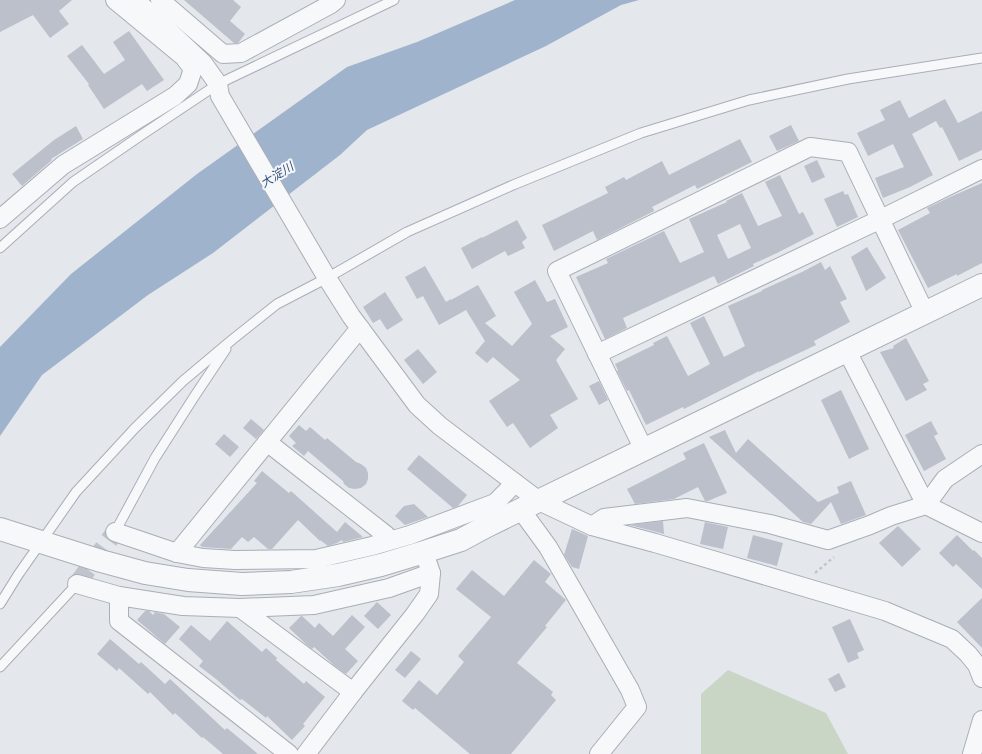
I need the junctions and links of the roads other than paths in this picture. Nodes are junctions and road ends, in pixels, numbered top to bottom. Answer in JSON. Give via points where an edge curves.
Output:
{"nodes":[{"id":1,"x":115,"y":0,"type":"edge"},
{"id":2,"x":135,"y":0,"type":"edge"},
{"id":3,"x":160,"y":0,"type":"edge"},
{"id":4,"x":394,"y":0,"type":"edge"},
{"id":5,"x":332,"y":1,"type":"edge"},
{"id":6,"x":982,"y":58,"type":"edge"},
{"id":7,"x":219,"y":90,"type":"junction"},
{"id":8,"x":982,"y":170,"type":"edge"},
{"id":9,"x":0,"y":219,"type":"edge"},
{"id":10,"x":881,"y":219,"type":"junction"},
{"id":11,"x":0,"y":248,"type":"edge"},
{"id":12,"x":326,"y":278,"type":"junction"},
{"id":13,"x":982,"y":285,"type":"edge"},
{"id":14,"x":925,"y":313,"type":"junction"},
{"id":15,"x":360,"y":328,"type":"junction"},
{"id":16,"x":233,"y":339,"type":"junction"},
{"id":17,"x":847,"y":351,"type":"junction"},
{"id":18,"x":598,"y":354,"type":"junction"},
{"id":19,"x":267,"y":442,"type":"junction"},
{"id":20,"x":644,"y":450,"type":"junction"},
{"id":21,"x":982,"y":454,"type":"edge"},
{"id":22,"x":515,"y":483,"type":"junction"},
{"id":23,"x":530,"y":505,"type":"junction"},
{"id":24,"x":926,"y":505,"type":"junction"},
{"id":25,"x":592,"y":526,"type":"junction"},
{"id":26,"x":0,"y":529,"type":"edge"},
{"id":27,"x":115,"y":532,"type":"joint"},
{"id":28,"x":982,"y":533,"type":"edge"},
{"id":29,"x":41,"y":542,"type":"junction"},
{"id":30,"x":388,"y":542,"type":"junction"},
{"id":31,"x":424,"y":552,"type":"junction"},
{"id":32,"x":177,"y":553,"type":"junction"},
{"id":33,"x":431,"y":573,"type":"junction"},
{"id":34,"x":77,"y":584,"type":"joint"},
{"id":35,"x":119,"y":596,"type":"junction"},
{"id":36,"x":0,"y":604,"type":"edge"},
{"id":37,"x":240,"y":608,"type":"junction"},
{"id":38,"x":0,"y":667,"type":"edge"},
{"id":39,"x":982,"y":678,"type":"edge"},
{"id":40,"x":353,"y":692,"type":"junction"},
{"id":41,"x":982,"y":720,"type":"edge"},
{"id":42,"x":289,"y":754,"type":"edge"},
{"id":43,"x":306,"y":754,"type":"edge"},
{"id":44,"x":599,"y":754,"type":"edge"},
{"id":45,"x":972,"y":754,"type":"edge"}],
"edges":[{"from":1,"to":9,"type":"street","via":[[184,57],[193,70],[188,84],[175,96],[63,165]]},
{"from":2,"to":7,"type":"street","via":[[203,63]]},
{"from":3,"to":5,"type":"street","via":[[223,54],[241,53]]},
{"from":4,"to":7,"type":"lane"},
{"from":6,"to":12,"type":"lane","via":[[848,79],[749,100],[642,133],[513,185],[407,232]]},
{"from":7,"to":11,"type":"lane","via":[[140,136],[73,182]]},
{"from":7,"to":12,"type":"street"},
{"from":8,"to":10,"type":"street"},
{"from":10,"to":14,"type":"street"},
{"from":10,"to":18,"type":"street"},
{"from":10,"to":18,"type":"street","via":[[848,152],[810,147],[558,271]]},
{"from":12,"to":15,"type":"street"},
{"from":12,"to":16,"type":"lane","via":[[277,304]]},
{"from":13,"to":14,"type":"street"},
{"from":14,"to":17,"type":"street"},
{"from":15,"to":19,"type":"street"},
{"from":15,"to":22,"type":"street","via":[[417,405],[440,426]]},
{"from":16,"to":27,"type":"lane","via":[[155,458]]},
{"from":16,"to":29,"type":"lane","via":[[182,381],[135,428],[76,492]]},
{"from":17,"to":20,"type":"street"},
{"from":17,"to":24,"type":"street"},
{"from":18,"to":20,"type":"street"},
{"from":19,"to":30,"type":"street","via":[[386,535]]},
{"from":19,"to":32,"type":"street"},
{"from":20,"to":23,"type":"street"},
{"from":21,"to":24,"type":"street","via":[[945,479]]},
{"from":22,"to":23,"type":"street"},
{"from":22,"to":30,"type":"street","via":[[495,503]]},
{"from":23,"to":25,"type":"street"},
{"from":23,"to":31,"type":"street","via":[[461,540]]},
{"from":23,"to":44,"type":"street","via":[[548,547],[630,690],[637,707]]},
{"from":24,"to":25,"type":"street","via":[[828,540],[770,524],[687,508],[604,518]]},
{"from":24,"to":28,"type":"street"},
{"from":25,"to":39,"type":"street","via":[[885,611],[952,639],[977,665]]},
{"from":26,"to":29,"type":"street"},
{"from":27,"to":32,"type":"street"},
{"from":29,"to":31,"type":"street","via":[[145,573],[188,580],[242,584],[291,582],[338,575]]},
{"from":29,"to":36,"type":"lane"},
{"from":30,"to":32,"type":"street","via":[[316,558],[235,560]]},
{"from":31,"to":33,"type":"street"},
{"from":33,"to":37,"type":"street","via":[[389,588],[314,605]]},
{"from":33,"to":40,"type":"street","via":[[429,594]]},
{"from":34,"to":35,"type":"street"},
{"from":34,"to":38,"type":"lane"},
{"from":35,"to":37,"type":"street","via":[[183,606]]},
{"from":35,"to":42,"type":"street","via":[[119,621]]},
{"from":37,"to":40,"type":"street"},
{"from":40,"to":43,"type":"street"},
{"from":41,"to":45,"type":"street"}]}
